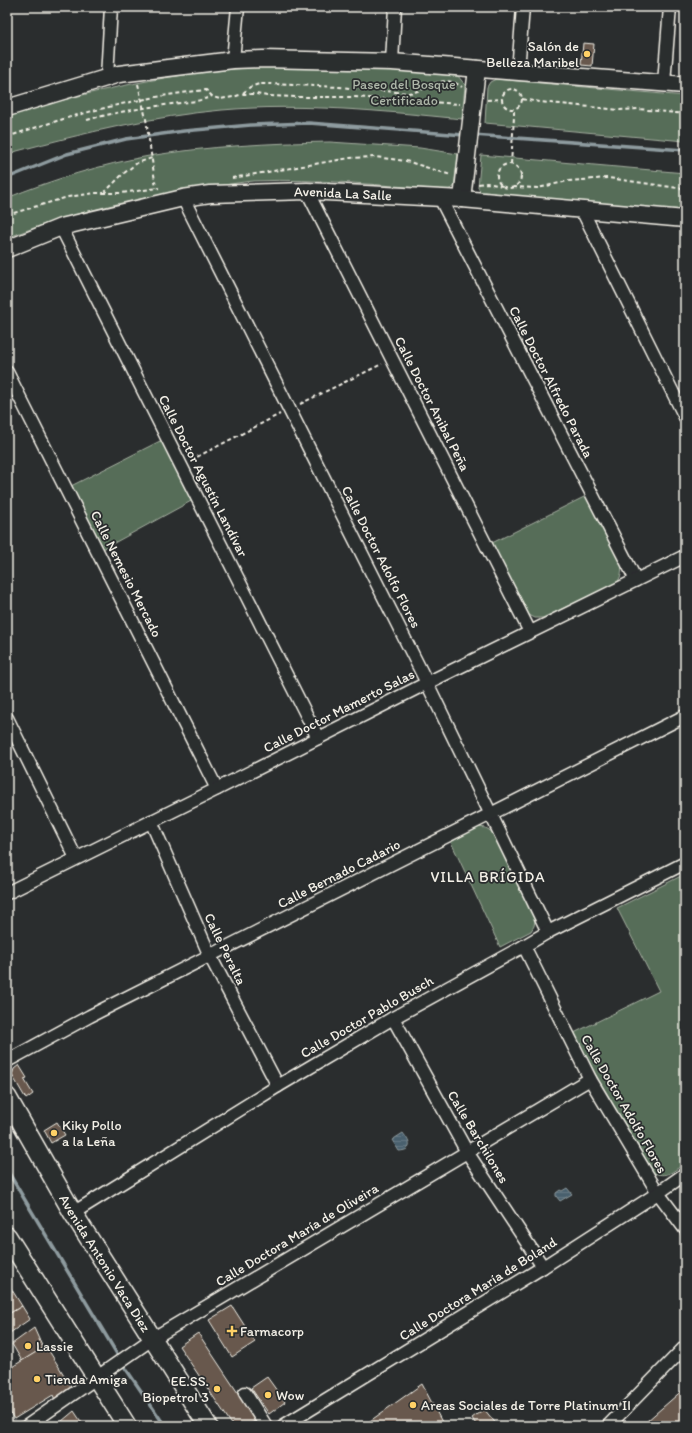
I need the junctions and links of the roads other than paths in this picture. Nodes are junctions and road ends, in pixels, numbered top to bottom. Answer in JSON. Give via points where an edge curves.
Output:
{"nodes":[{"id":1,"x":111,"y":7,"type":"edge"},
{"id":2,"x":238,"y":7,"type":"edge"},
{"id":3,"x":395,"y":7,"type":"edge"},
{"id":4,"x":523,"y":7,"type":"edge"},
{"id":5,"x":670,"y":7,"type":"edge"},
{"id":6,"x":233,"y":60,"type":"junction"},
{"id":7,"x":392,"y":62,"type":"junction"},
{"id":8,"x":477,"y":69,"type":"junction"},
{"id":9,"x":518,"y":71,"type":"junction"},
{"id":10,"x":107,"y":77,"type":"junction"},
{"id":11,"x":664,"y":83,"type":"junction"},
{"id":12,"x":685,"y":85,"type":"edge"},
{"id":13,"x":7,"y":108,"type":"edge"},
{"id":14,"x":307,"y":191,"type":"junction"},
{"id":15,"x":183,"y":198,"type":"junction"},
{"id":16,"x":440,"y":198,"type":"junction"},
{"id":17,"x":462,"y":199,"type":"junction"},
{"id":18,"x":582,"y":210,"type":"junction"},
{"id":19,"x":685,"y":219,"type":"edge"},
{"id":20,"x":61,"y":227,"type":"junction"},
{"id":21,"x":7,"y":249,"type":"edge"},
{"id":22,"x":7,"y":372,"type":"edge"},
{"id":23,"x":685,"y":417,"type":"edge"},
{"id":24,"x":685,"y":556,"type":"edge"},
{"id":25,"x":636,"y":580,"type":"junction"},
{"id":26,"x":530,"y":632,"type":"junction"},
{"id":27,"x":428,"y":683,"type":"junction"},
{"id":28,"x":685,"y":716,"type":"edge"},
{"id":29,"x":7,"y":718,"type":"edge"},
{"id":30,"x":318,"y":738,"type":"junction"},
{"id":31,"x":217,"y":789,"type":"junction"},
{"id":32,"x":491,"y":814,"type":"junction"},
{"id":33,"x":151,"y":821,"type":"junction"},
{"id":34,"x":76,"y":858,"type":"junction"},
{"id":35,"x":685,"y":863,"type":"edge"},
{"id":36,"x":7,"y":893,"type":"edge"},
{"id":37,"x":548,"y":932,"type":"junction"},
{"id":38,"x":524,"y":946,"type":"junction"},
{"id":39,"x":210,"y":956,"type":"junction"},
{"id":40,"x":393,"y":1018,"type":"junction"},
{"id":41,"x":7,"y":1061,"type":"edge"},
{"id":42,"x":590,"y":1079,"type":"junction"},
{"id":43,"x":278,"y":1086,"type":"junction"},
{"id":44,"x":7,"y":1097,"type":"edge"},
{"id":45,"x":468,"y":1152,"type":"junction"},
{"id":46,"x":685,"y":1174,"type":"edge"},
{"id":47,"x":658,"y":1193,"type":"junction"},
{"id":48,"x":73,"y":1213,"type":"junction"},
{"id":49,"x":685,"y":1228,"type":"edge"},
{"id":50,"x":7,"y":1236,"type":"edge"},
{"id":51,"x":543,"y":1267,"type":"junction"},
{"id":52,"x":145,"y":1343,"type":"junction"},
{"id":53,"x":685,"y":1347,"type":"edge"},
{"id":54,"x":100,"y":1375,"type":"junction"},
{"id":55,"x":245,"y":1393,"type":"dead end"},
{"id":56,"x":27,"y":1426,"type":"edge"},
{"id":57,"x":127,"y":1426,"type":"edge"},
{"id":58,"x":208,"y":1426,"type":"edge"},
{"id":59,"x":266,"y":1426,"type":"edge"},
{"id":60,"x":284,"y":1426,"type":"edge"},
{"id":61,"x":608,"y":1426,"type":"edge"}],
"edges":[{"from":1,"to":10,"type":"street"},
{"from":2,"to":6,"type":"street"},
{"from":3,"to":7,"type":"street"},
{"from":4,"to":9,"type":"street"},
{"from":5,"to":11,"type":"street"},
{"from":6,"to":7,"type":"main road"},
{"from":6,"to":10,"type":"main road"},
{"from":7,"to":8,"type":"main road"},
{"from":8,"to":9,"type":"main road"},
{"from":8,"to":17,"type":"main road"},
{"from":9,"to":11,"type":"main road"},
{"from":10,"to":13,"type":"main road"},
{"from":11,"to":12,"type":"main road"},
{"from":14,"to":15,"type":"main road","name":"Avenida La Salle","via":[[210,194]]},
{"from":14,"to":16,"type":"main road","name":"Avenida La Salle"},
{"from":14,"to":26,"type":"street","name":"Calle Doctor Anibal Peña"},
{"from":15,"to":20,"type":"main road","name":"Avenida La Salle"},
{"from":15,"to":27,"type":"street","name":"Calle Doctor Adolfo Flores"},
{"from":16,"to":17,"type":"main road","name":"Avenida La Salle"},
{"from":16,"to":25,"type":"street","name":"Calle Doctor Alfredo Parada"},
{"from":17,"to":18,"type":"main road","name":"Avenida La Salle"},
{"from":18,"to":19,"type":"main road","name":"Avenida La Salle"},
{"from":18,"to":23,"type":"street"},
{"from":20,"to":21,"type":"main road","name":"Avenida La Salle"},
{"from":20,"to":30,"type":"street","name":"Calle Doctor Agustín Landívar"},
{"from":22,"to":31,"type":"street","name":"Calle Nemesio Mercado"},
{"from":24,"to":25,"type":"street","name":"Calle Doctor Mamerto Salas"},
{"from":25,"to":26,"type":"street","name":"Calle Doctor Mamerto Salas"},
{"from":26,"to":27,"type":"street","name":"Calle Doctor Mamerto Salas"},
{"from":27,"to":30,"type":"street","name":"Calle Doctor Mamerto Salas"},
{"from":27,"to":32,"type":"street","name":"Calle Doctor Adolfo Flores"},
{"from":28,"to":32,"type":"street","name":"Calle Bernado Cadario"},
{"from":29,"to":34,"type":"street"},
{"from":30,"to":31,"type":"street","name":"Calle Doctor Mamerto Salas"},
{"from":31,"to":33,"type":"street","name":"Calle Doctor Mamerto Salas"},
{"from":32,"to":37,"type":"street","name":"Calle Doctor Adolfo Flores"},
{"from":32,"to":39,"type":"street","name":"Calle Bernado Cadario"},
{"from":33,"to":34,"type":"street","name":"Calle Doctor Mamerto Salas"},
{"from":33,"to":39,"type":"street","name":"Calle Peralta"},
{"from":34,"to":36,"type":"street","name":"Calle Doctor Mamerto Salas"},
{"from":35,"to":37,"type":"street","name":"Calle Doctor Pablo Busch"},
{"from":37,"to":38,"type":"street","name":"Calle Doctor Pablo Busch"},
{"from":38,"to":40,"type":"street","name":"Calle Doctor Pablo Busch"},
{"from":38,"to":42,"type":"street","name":"Calle Doctor Adolfo Flores"},
{"from":39,"to":41,"type":"street","name":"Calle Bernado Cadario"},
{"from":39,"to":43,"type":"street","name":"Calle Peralta"},
{"from":40,"to":43,"type":"street","name":"Calle Doctor Pablo Busch"},
{"from":40,"to":45,"type":"street","name":"Calle Barchilones"},
{"from":42,"to":45,"type":"street","name":"Calle Doctora María de Oliveira"},
{"from":42,"to":47,"type":"street","name":"Calle Doctor Adolfo Flores"},
{"from":43,"to":48,"type":"street","name":"Calle Doctor Pablo Busch"},
{"from":44,"to":48,"type":"highway","name":"Avenida Antonio Vaca Diez"},
{"from":45,"to":51,"type":"street","name":"Calle Barchilones"},
{"from":45,"to":52,"type":"street","name":"Calle Doctora María de Oliveira"},
{"from":46,"to":47,"type":"street","name":"Calle Doctora María de Boland"},
{"from":47,"to":49,"type":"street","name":"Calle Doctor Adolfo Flores"},
{"from":47,"to":51,"type":"street","name":"Calle Doctora María de Boland"},
{"from":48,"to":52,"type":"highway","name":"Avenida Antonio Vaca Diez"},
{"from":50,"to":54,"type":"highway"},
{"from":51,"to":60,"type":"street","name":"Calle Doctora María de Boland"},
{"from":52,"to":54,"type":"street","name":"Calle Doctora María de Oliveira"},
{"from":52,"to":58,"type":"highway","name":"Avenida Antonio Vaca Diez"},
{"from":53,"to":61,"type":"street"},
{"from":54,"to":56,"type":"street","name":"Calle Doctora María de Oliveira"},
{"from":54,"to":57,"type":"highway"},
{"from":55,"to":59,"type":"street"}]}
